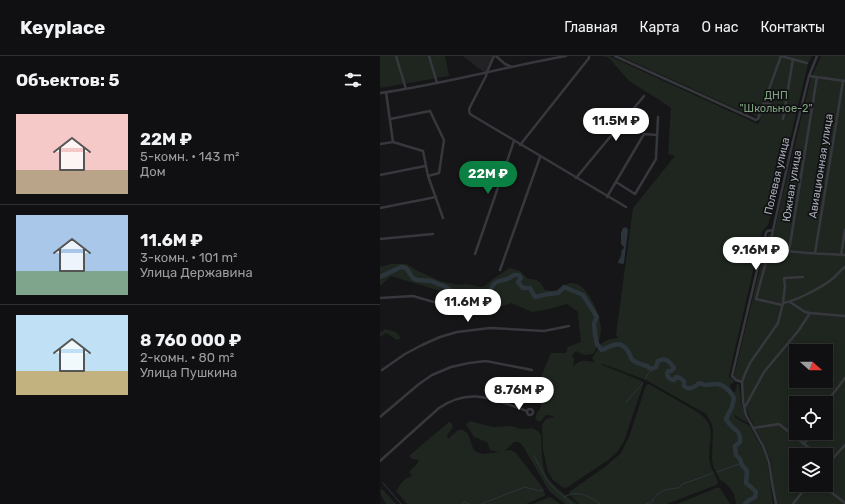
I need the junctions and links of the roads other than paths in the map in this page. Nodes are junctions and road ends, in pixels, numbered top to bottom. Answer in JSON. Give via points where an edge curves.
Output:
{"nodes":[{"id":1,"x":396,"y":56,"type":"edge"},
{"id":2,"x":429,"y":56,"type":"edge"},
{"id":3,"x":495,"y":56,"type":"edge"},
{"id":4,"x":566,"y":56,"type":"edge"},
{"id":5,"x":589,"y":56,"type":"edge"},
{"id":6,"x":615,"y":56,"type":"edge"},
{"id":7,"x":781,"y":56,"type":"edge"},
{"id":8,"x":817,"y":56,"type":"edge"},
{"id":9,"x":793,"y":59,"type":"junction"},
{"id":10,"x":807,"y":63,"type":"dead end"},
{"id":11,"x":512,"y":67,"type":"junction"},
{"id":12,"x":487,"y":72,"type":"junction"},
{"id":13,"x":809,"y":76,"type":"junction"},
{"id":14,"x":817,"y":77,"type":"junction"},
{"id":15,"x":844,"y":81,"type":"edge"},
{"id":16,"x":437,"y":83,"type":"junction"},
{"id":17,"x":406,"y":88,"type":"junction"},
{"id":18,"x":386,"y":92,"type":"junction"},
{"id":19,"x":380,"y":93,"type":"edge"},
{"id":20,"x":644,"y":96,"type":"dead end"},
{"id":21,"x":764,"y":102,"type":"junction"},
{"id":22,"x":784,"y":110,"type":"junction"},
{"id":23,"x":658,"y":117,"type":"dead end"},
{"id":24,"x":390,"y":119,"type":"junction"},
{"id":25,"x":783,"y":119,"type":"dead end"},
{"id":26,"x":657,"y":135,"type":"junction"},
{"id":27,"x":514,"y":141,"type":"junction"},
{"id":28,"x":393,"y":142,"type":"junction"},
{"id":29,"x":380,"y":144,"type":"edge"},
{"id":30,"x":520,"y":145,"type":"junction"},
{"id":31,"x":540,"y":156,"type":"junction"},
{"id":32,"x":425,"y":166,"type":"junction"},
{"id":33,"x":380,"y":175,"type":"edge"},
{"id":34,"x":428,"y":176,"type":"junction"},
{"id":35,"x":576,"y":178,"type":"junction"},
{"id":36,"x":616,"y":182,"type":"junction"},
{"id":37,"x":607,"y":197,"type":"junction"},
{"id":38,"x":436,"y":198,"type":"junction"},
{"id":39,"x":626,"y":207,"type":"dead end"},
{"id":40,"x":380,"y":208,"type":"edge"},
{"id":41,"x":443,"y":218,"type":"dead end"},
{"id":42,"x":773,"y":230,"type":"junction"},
{"id":43,"x":845,"y":230,"type":"edge"},
{"id":44,"x":433,"y":234,"type":"dead end"},
{"id":45,"x":380,"y":239,"type":"edge"},
{"id":46,"x":770,"y":247,"type":"junction"},
{"id":47,"x":789,"y":251,"type":"junction"},
{"id":48,"x":815,"y":253,"type":"junction"},
{"id":49,"x":475,"y":254,"type":"dead end"},
{"id":50,"x":841,"y":255,"type":"junction"},
{"id":51,"x":845,"y":255,"type":"edge"},
{"id":52,"x":845,"y":267,"type":"edge"},
{"id":53,"x":500,"y":270,"type":"dead end"},
{"id":54,"x":803,"y":277,"type":"dead end"},
{"id":55,"x":380,"y":298,"type":"edge"},
{"id":56,"x":789,"y":302,"type":"junction"},
{"id":57,"x":783,"y":304,"type":"junction"},
{"id":58,"x":451,"y":307,"type":"dead end"},
{"id":59,"x":810,"y":313,"type":"junction"},
{"id":60,"x":845,"y":316,"type":"edge"},
{"id":61,"x":568,"y":326,"type":"dead end"},
{"id":62,"x":382,"y":370,"type":"dead end"},
{"id":63,"x":532,"y":370,"type":"dead end"},
{"id":64,"x":845,"y":378,"type":"edge"},
{"id":65,"x":742,"y":382,"type":"junction"},
{"id":66,"x":831,"y":396,"type":"edge"},
{"id":67,"x":744,"y":407,"type":"junction"},
{"id":68,"x":527,"y":411,"type":"dead end"},
{"id":69,"x":380,"y":417,"type":"edge"},
{"id":70,"x":753,"y":428,"type":"junction"},
{"id":71,"x":807,"y":440,"type":"edge"},
{"id":72,"x":804,"y":444,"type":"junction"},
{"id":73,"x":845,"y":445,"type":"edge"},
{"id":74,"x":809,"y":448,"type":"edge"},
{"id":75,"x":833,"y":460,"type":"edge"},
{"id":76,"x":380,"y":461,"type":"edge"},
{"id":77,"x":802,"y":492,"type":"edge"},
{"id":78,"x":831,"y":492,"type":"edge"},
{"id":79,"x":845,"y":503,"type":"edge"},
{"id":80,"x":776,"y":504,"type":"edge"},
{"id":81,"x":793,"y":504,"type":"edge"}],
"edges":[{"from":1,"to":17,"type":"street"},
{"from":2,"to":16,"type":"street"},
{"from":3,"to":11,"type":"street"},
{"from":3,"to":12,"type":"street"},
{"from":4,"to":11,"type":"street"},
{"from":5,"to":30,"type":"street"},
{"from":6,"to":21,"type":"street","via":[[756,120]]},
{"from":7,"to":9,"type":"street"},
{"from":7,"to":21,"type":"street"},
{"from":8,"to":13,"type":"street","name":"Полевая улица"},
{"from":9,"to":10,"type":"street"},
{"from":9,"to":22,"type":"street"},
{"from":11,"to":12,"type":"street"},
{"from":12,"to":16,"type":"street"},
{"from":12,"to":27,"type":"street","via":[[470,107],[470,114]]},
{"from":13,"to":14,"type":"street"},
{"from":13,"to":42,"type":"street","name":"Полевая улица"},
{"from":14,"to":15,"type":"street"},
{"from":14,"to":47,"type":"street","name":"Южная улица"},
{"from":15,"to":48,"type":"street","name":"Авиационная улица"},
{"from":16,"to":17,"type":"street"},
{"from":17,"to":18,"type":"street"},
{"from":18,"to":19,"type":"street"},
{"from":18,"to":24,"type":"street"},
{"from":20,"to":35,"type":"street"},
{"from":21,"to":22,"type":"street"},
{"from":22,"to":25,"type":"street"},
{"from":23,"to":26,"type":"street"},
{"from":24,"to":28,"type":"street"},
{"from":24,"to":34,"type":"street","via":[[430,111],[444,140],[439,173]]},
{"from":26,"to":36,"type":"street","via":[[644,134]]},
{"from":26,"to":36,"type":"street","via":[[656,159],[635,194]]},
{"from":27,"to":30,"type":"street"},
{"from":27,"to":49,"type":"street"},
{"from":28,"to":29,"type":"street"},
{"from":28,"to":32,"type":"street","via":[[423,152]]},
{"from":30,"to":31,"type":"street"},
{"from":31,"to":35,"type":"street"},
{"from":31,"to":53,"type":"street"},
{"from":32,"to":33,"type":"street"},
{"from":32,"to":34,"type":"street"},
{"from":34,"to":38,"type":"street"},
{"from":35,"to":37,"type":"street"},
{"from":36,"to":37,"type":"street"},
{"from":37,"to":39,"type":"street"},
{"from":38,"to":40,"type":"street"},
{"from":38,"to":41,"type":"street"},
{"from":42,"to":46,"type":"street"},
{"from":42,"to":65,"type":"street","name":"Полевая улица","via":[[767,231],[766,234],[732,376]]},
{"from":43,"to":50,"type":"street"},
{"from":44,"to":45,"type":"street"},
{"from":46,"to":47,"type":"street"},
{"from":46,"to":57,"type":"street","via":[[756,299]]},
{"from":47,"to":48,"type":"street"},
{"from":48,"to":50,"type":"street"},
{"from":50,"to":51,"type":"street"},
{"from":52,"to":56,"type":"street","via":[[821,287]]},
{"from":54,"to":57,"type":"street","via":[[784,278]]},
{"from":55,"to":58,"type":"street","via":[[413,296]]},
{"from":56,"to":57,"type":"street"},
{"from":56,"to":59,"type":"street"},
{"from":57,"to":65,"type":"street","via":[[778,323],[750,363]]},
{"from":59,"to":60,"type":"street"},
{"from":59,"to":67,"type":"street","via":[[764,372]]},
{"from":61,"to":62,"type":"street","via":[[544,331],[490,328],[457,332],[422,345]]},
{"from":63,"to":69,"type":"street","via":[[486,362],[451,367],[419,384]]},
{"from":64,"to":66,"type":"street"},
{"from":65,"to":67,"type":"street"},
{"from":67,"to":70,"type":"street"},
{"from":68,"to":76,"type":"street","via":[[482,396],[455,399],[445,403]]},
{"from":70,"to":72,"type":"street","via":[[779,424]]},
{"from":70,"to":80,"type":"street","via":[[770,462]]},
{"from":71,"to":72,"type":"street"},
{"from":72,"to":74,"type":"street"},
{"from":73,"to":75,"type":"street"},
{"from":77,"to":81,"type":"street"},
{"from":78,"to":79,"type":"street"}]}
